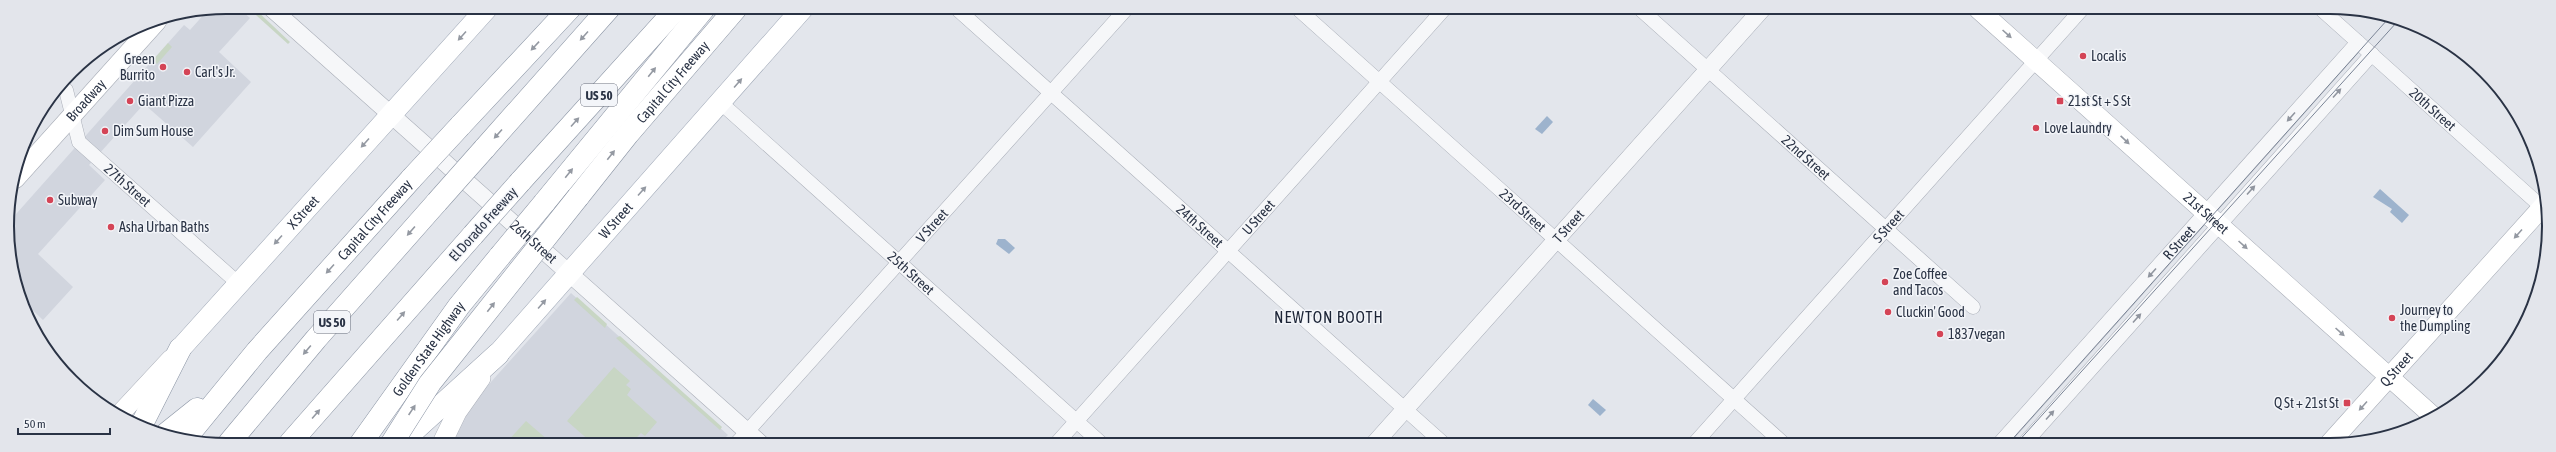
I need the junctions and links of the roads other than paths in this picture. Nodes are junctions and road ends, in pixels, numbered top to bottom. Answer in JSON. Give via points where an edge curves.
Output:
{"nodes":[{"id":1,"x":278,"y":14,"type":"edge"},
{"id":2,"x":482,"y":14,"type":"edge"},
{"id":3,"x":564,"y":14,"type":"edge"},
{"id":4,"x":604,"y":14,"type":"edge"},
{"id":5,"x":672,"y":14,"type":"edge"},
{"id":6,"x":699,"y":14,"type":"edge"},
{"id":7,"x":730,"y":14,"type":"edge"},
{"id":8,"x":799,"y":14,"type":"edge"},
{"id":9,"x":963,"y":14,"type":"edge"},
{"id":10,"x":1122,"y":14,"type":"edge"},
{"id":11,"x":1304,"y":14,"type":"edge"},
{"id":12,"x":1440,"y":14,"type":"edge"},
{"id":13,"x":1646,"y":14,"type":"edge"},
{"id":14,"x":1758,"y":14,"type":"edge"},
{"id":15,"x":1985,"y":14,"type":"edge"},
{"id":16,"x":2077,"y":14,"type":"edge"},
{"id":17,"x":2327,"y":14,"type":"edge"},
{"id":18,"x":151,"y":28,"type":"edge"},
{"id":19,"x":2358,"y":42,"type":"junction"},
{"id":20,"x":2372,"y":54,"type":"junction"},
{"id":21,"x":2036,"y":60,"type":"junction"},
{"id":22,"x":1708,"y":70,"type":"junction"},
{"id":23,"x":1379,"y":82,"type":"junction"},
{"id":24,"x":65,"y":89,"type":"edge"},
{"id":25,"x":1050,"y":93,"type":"junction"},
{"id":26,"x":721,"y":103,"type":"junction"},
{"id":27,"x":391,"y":114,"type":"junction"},
{"id":28,"x":72,"y":117,"type":"junction"},
{"id":29,"x":21,"y":173,"type":"edge"},
{"id":30,"x":2541,"y":205,"type":"edge"},
{"id":31,"x":2542,"y":209,"type":"edge"},
{"id":32,"x":2213,"y":219,"type":"junction"},
{"id":33,"x":1885,"y":229,"type":"junction"},
{"id":34,"x":1557,"y":239,"type":"junction"},
{"id":35,"x":1228,"y":250,"type":"junction"},
{"id":36,"x":900,"y":262,"type":"junction"},
{"id":37,"x":570,"y":272,"type":"junction"},
{"id":38,"x":239,"y":284,"type":"junction"},
{"id":39,"x":1973,"y":308,"type":"dead end"},
{"id":40,"x":180,"y":349,"type":"junction"},
{"id":41,"x":498,"y":354,"type":"junction"},
{"id":42,"x":2389,"y":377,"type":"junction"},
{"id":43,"x":1734,"y":398,"type":"junction"},
{"id":44,"x":212,"y":400,"type":"junction"},
{"id":45,"x":1405,"y":409,"type":"junction"},
{"id":46,"x":122,"y":411,"type":"edge"},
{"id":47,"x":2430,"y":413,"type":"edge"},
{"id":48,"x":143,"y":421,"type":"edge"},
{"id":49,"x":1076,"y":421,"type":"junction"},
{"id":50,"x":170,"y":431,"type":"edge"},
{"id":51,"x":188,"y":434,"type":"edge"},
{"id":52,"x":233,"y":438,"type":"edge"},
{"id":53,"x":294,"y":438,"type":"edge"},
{"id":54,"x":364,"y":438,"type":"edge"},
{"id":55,"x":395,"y":438,"type":"edge"},
{"id":56,"x":406,"y":438,"type":"edge"},
{"id":57,"x":444,"y":438,"type":"edge"},
{"id":58,"x":743,"y":438,"type":"edge"},
{"id":59,"x":1061,"y":438,"type":"edge"},
{"id":60,"x":1095,"y":438,"type":"edge"},
{"id":61,"x":1379,"y":438,"type":"edge"},
{"id":62,"x":1437,"y":438,"type":"edge"},
{"id":63,"x":1699,"y":438,"type":"edge"},
{"id":64,"x":1777,"y":438,"type":"edge"},
{"id":65,"x":2006,"y":438,"type":"edge"},
{"id":66,"x":2029,"y":438,"type":"edge"},
{"id":67,"x":2333,"y":438,"type":"edge"}],
"edges":[{"from":1,"to":27,"type":"street","name":"26th Street"},
{"from":2,"to":27,"type":"main road","name":"X Street","one_way":true},
{"from":3,"to":44,"type":"highway","name":"Capital City Freeway","one_way":true,"bridge":true,"via":[[412,178]]},
{"from":4,"to":52,"type":"highway","number":"US 50","one_way":true,"bridge":true,"via":[[436,202]]},
{"from":53,"to":5,"type":"highway","name":"El Dorado Freeway","number":"US 50","one_way":true,"bridge":true},
{"from":54,"to":6,"type":"highway","name":"Golden State Highway","one_way":true,"bridge":true,"via":[[459,306]]},
{"from":55,"to":7,"type":"highway","name":"Capital City Freeway","one_way":true,"bridge":true,"via":[[430,383],[628,134]]},
{"from":26,"to":8,"type":"main road","name":"W Street","one_way":true},
{"from":9,"to":25,"type":"street","name":"24th Street"},
{"from":10,"to":25,"type":"street","name":"V Street"},
{"from":11,"to":23,"type":"street","name":"23rd Street"},
{"from":12,"to":23,"type":"street","name":"U Street"},
{"from":13,"to":22,"type":"street","name":"22nd Street"},
{"from":14,"to":22,"type":"street","name":"T Street"},
{"from":15,"to":21,"type":"main road","name":"21st Street","one_way":true},
{"from":16,"to":21,"type":"street","name":"S Street"},
{"from":17,"to":19,"type":"street","name":"20th Street"},
{"from":18,"to":28,"type":"main road","name":"Broadway"},
{"from":19,"to":20,"type":"street","name":"20th Street"},
{"from":19,"to":32,"type":"street","name":"R Street","one_way":true},
{"from":20,"to":30,"type":"street","name":"20th Street"},
{"from":32,"to":20,"type":"street","name":"R Street","one_way":true},
{"from":21,"to":32,"type":"main road","name":"21st Street","one_way":true},
{"from":21,"to":33,"type":"street","name":"S Street"},
{"from":22,"to":33,"type":"street","name":"22nd Street"},
{"from":22,"to":34,"type":"street","name":"T Street"},
{"from":23,"to":34,"type":"street","name":"23rd Street"},
{"from":23,"to":35,"type":"street","name":"U Street"},
{"from":24,"to":28,"type":"street","name":"27th Street"},
{"from":25,"to":35,"type":"street","name":"24th Street"},
{"from":25,"to":36,"type":"street","name":"V Street"},
{"from":26,"to":36,"type":"street","name":"25th Street"},
{"from":37,"to":26,"type":"main road","name":"W Street","one_way":true},
{"from":27,"to":37,"type":"street","name":"26th Street"},
{"from":27,"to":38,"type":"main road","name":"X Street","one_way":true},
{"from":28,"to":29,"type":"main road","name":"Broadway"},
{"from":28,"to":38,"type":"street","name":"27th Street","via":[[79,142]]},
{"from":31,"to":42,"type":"main road","name":"Q Street","one_way":true},
{"from":32,"to":42,"type":"main road","name":"21st Street","one_way":true},
{"from":32,"to":65,"type":"street","name":"R Street","one_way":true},
{"from":66,"to":32,"type":"street","name":"R Street","one_way":true},
{"from":33,"to":39,"type":"street","name":"22nd Street"},
{"from":33,"to":43,"type":"street","name":"S Street"},
{"from":34,"to":43,"type":"street","name":"23rd Street"},
{"from":34,"to":45,"type":"street","name":"T Street"},
{"from":35,"to":45,"type":"street","name":"24th Street"},
{"from":35,"to":49,"type":"street","name":"U Street"},
{"from":36,"to":49,"type":"street","name":"25th Street"},
{"from":36,"to":58,"type":"street","name":"V Street"},
{"from":41,"to":37,"type":"main road","name":"W Street","one_way":true},
{"from":37,"to":58,"type":"street","name":"26th Street"},
{"from":38,"to":40,"type":"main road","name":"X Street"},
{"from":40,"to":46,"type":"main road","name":"X Street"},
{"from":40,"to":48,"type":"highway"},
{"from":41,"to":56,"type":"highway"},
{"from":41,"to":57,"type":"main road","name":"W Street","via":[[457,412]]},
{"from":42,"to":47,"type":"main road","name":"21st Street"},
{"from":42,"to":67,"type":"main road","name":"Q Street","one_way":true},
{"from":43,"to":63,"type":"street","name":"S Street"},
{"from":43,"to":64,"type":"street","name":"23rd Street"},
{"from":44,"to":50,"type":"highway"},
{"from":44,"to":51,"type":"highway"},
{"from":45,"to":61,"type":"street","name":"T Street"},
{"from":45,"to":62,"type":"street","name":"24th Street"},
{"from":49,"to":59,"type":"street","name":"U Street"},
{"from":49,"to":60,"type":"street","name":"25th Street"}]}
